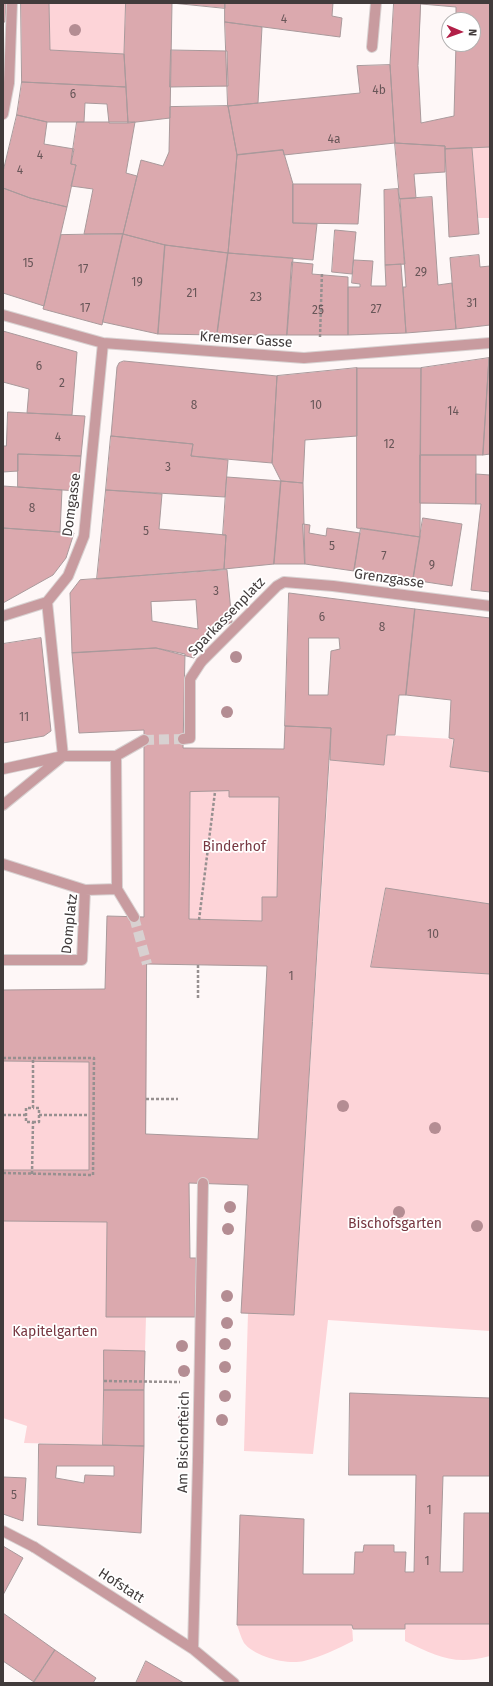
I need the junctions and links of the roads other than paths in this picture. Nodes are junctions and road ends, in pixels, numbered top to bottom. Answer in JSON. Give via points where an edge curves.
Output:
{"nodes":[{"id":1,"x":12,"y":3,"type":"edge"},
{"id":2,"x":376,"y":3,"type":"edge"},
{"id":3,"x":372,"y":47,"type":"dead end"},
{"id":4,"x":3,"y":114,"type":"edge"},
{"id":5,"x":3,"y":315,"type":"edge"},
{"id":6,"x":103,"y":343,"type":"junction"},
{"id":7,"x":490,"y":343,"type":"edge"},
{"id":8,"x":284,"y":582,"type":"joint"},
{"id":9,"x":47,"y":602,"type":"junction"},
{"id":10,"x":490,"y":606,"type":"edge"},
{"id":11,"x":3,"y":616,"type":"edge"},
{"id":12,"x":183,"y":739,"type":"dead end"},
{"id":13,"x":144,"y":740,"type":"tunnel mouth"},
{"id":14,"x":63,"y":756,"type":"junction"},
{"id":15,"x":116,"y":756,"type":"junction"},
{"id":16,"x":3,"y":769,"type":"edge"},
{"id":17,"x":3,"y":805,"type":"edge"},
{"id":18,"x":3,"y":864,"type":"edge"},
{"id":19,"x":117,"y":889,"type":"junction"},
{"id":20,"x":85,"y":890,"type":"junction"},
{"id":21,"x":134,"y":916,"type":"tunnel mouth"},
{"id":22,"x":3,"y":960,"type":"edge"},
{"id":23,"x":203,"y":1183,"type":"dead end"},
{"id":24,"x":3,"y":1531,"type":"edge"},
{"id":25,"x":193,"y":1650,"type":"junction"},
{"id":26,"x":234,"y":1683,"type":"edge"}],
"edges":[{"from":1,"to":4,"type":"street","via":[[9,83]]},
{"from":2,"to":3,"type":"street"},
{"from":5,"to":6,"type":"street","name":"Kremser Gasse"},
{"from":6,"to":7,"type":"street","name":"Kremser Gasse","via":[[304,358]]},
{"from":6,"to":9,"type":"street","name":"Domgasse","via":[[84,536],[68,576]]},
{"from":8,"to":10,"type":"street","name":"Grenzgasse"},
{"from":8,"to":12,"type":"street","name":"Sparkassenplatz","via":[[201,662],[190,679],[190,738]]},
{"from":9,"to":11,"type":"street"},
{"from":9,"to":14,"type":"street"},
{"from":13,"to":15,"type":"street"},
{"from":14,"to":15,"type":"street"},
{"from":14,"to":16,"type":"street"},
{"from":14,"to":17,"type":"street"},
{"from":15,"to":19,"type":"street"},
{"from":18,"to":20,"type":"street"},
{"from":19,"to":20,"type":"street","name":"Domplatz"},
{"from":19,"to":21,"type":"street"},
{"from":20,"to":22,"type":"street","name":"Domplatz","via":[[82,960]]},
{"from":23,"to":25,"type":"street","name":"Am Bischofteich"},
{"from":24,"to":25,"type":"street","name":"Hofstatt","via":[[34,1547]]},
{"from":25,"to":26,"type":"street"}]}
